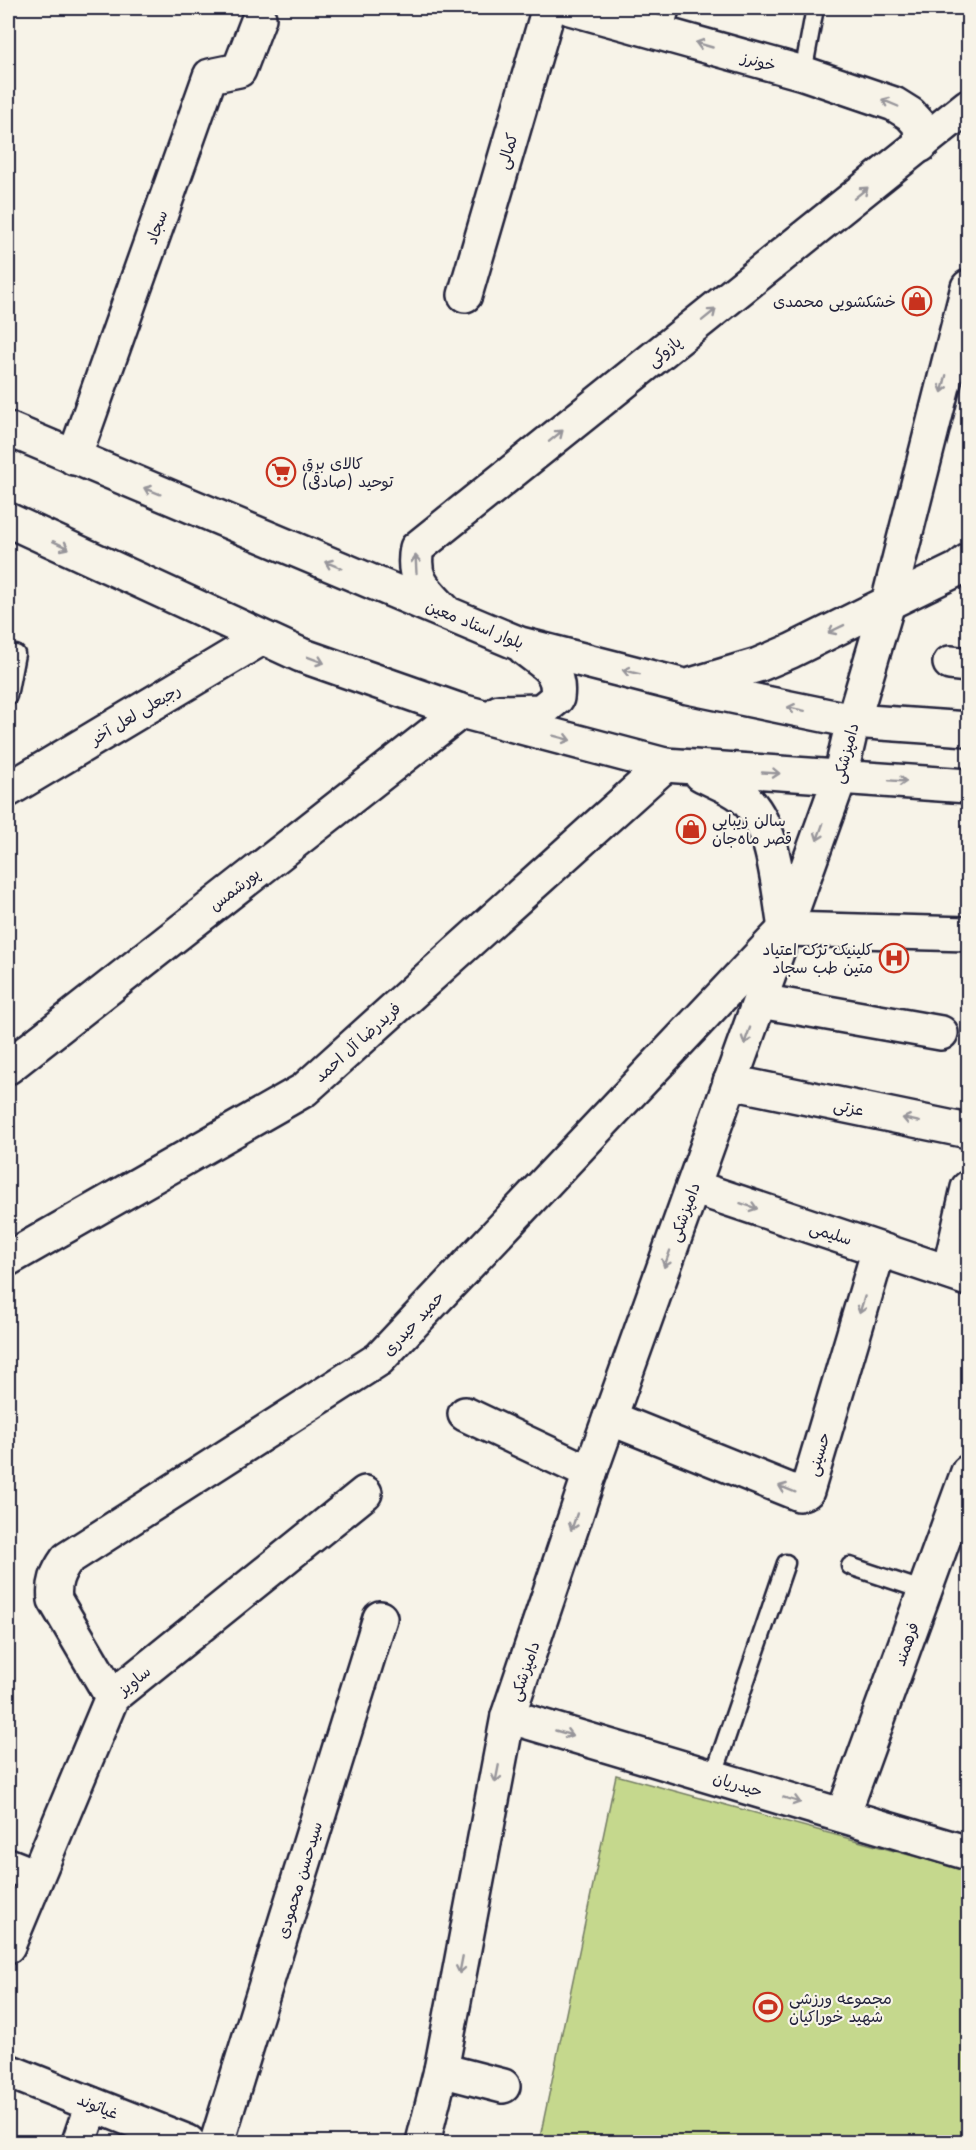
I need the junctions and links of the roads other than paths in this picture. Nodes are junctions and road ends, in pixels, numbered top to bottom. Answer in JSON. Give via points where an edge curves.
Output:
{"nodes":[{"id":1,"x":549,"y":8,"type":"edge"},
{"id":2,"x":570,"y":8,"type":"edge"},
{"id":3,"x":815,"y":8,"type":"edge"},
{"id":4,"x":259,"y":18,"type":"dead end"},
{"id":5,"x":668,"y":21,"type":"edge"},
{"id":6,"x":802,"y":73,"type":"junction"},
{"id":7,"x":969,"y":106,"type":"edge"},
{"id":8,"x":921,"y":146,"type":"junction"},
{"id":9,"x":969,"y":287,"type":"edge"},
{"id":10,"x":465,"y":295,"type":"dead end"},
{"id":11,"x":8,"y":429,"type":"edge"},
{"id":12,"x":74,"y":458,"type":"junction"},
{"id":13,"x":8,"y":520,"type":"edge"},
{"id":14,"x":969,"y":561,"type":"edge"},
{"id":15,"x":888,"y":603,"type":"junction"},
{"id":16,"x":445,"y":612,"type":"junction"},
{"id":17,"x":262,"y":638,"type":"junction"},
{"id":18,"x":520,"y":644,"type":"junction"},
{"id":19,"x":16,"y":654,"type":"dead end"},
{"id":20,"x":687,"y":687,"type":"junction"},
{"id":21,"x":8,"y":696,"type":"edge"},
{"id":22,"x":461,"y":711,"type":"junction"},
{"id":23,"x":853,"y":721,"type":"junction"},
{"id":24,"x":969,"y":729,"type":"edge"},
{"id":25,"x":678,"y":767,"type":"junction"},
{"id":26,"x":840,"y":777,"type":"junction"},
{"id":27,"x":969,"y":786,"type":"edge"},
{"id":28,"x":8,"y":790,"type":"edge"},
{"id":29,"x":785,"y":929,"type":"junction"},
{"id":30,"x":969,"y":934,"type":"edge"},
{"id":31,"x":760,"y":1002,"type":"junction"},
{"id":32,"x":941,"y":1033,"type":"dead end"},
{"id":33,"x":8,"y":1067,"type":"edge"},
{"id":34,"x":730,"y":1082,"type":"junction"},
{"id":35,"x":969,"y":1131,"type":"edge"},
{"id":36,"x":693,"y":1187,"type":"junction"},
{"id":37,"x":969,"y":1188,"type":"edge"},
{"id":38,"x":879,"y":1249,"type":"junction"},
{"id":39,"x":8,"y":1259,"type":"edge"},
{"id":40,"x":959,"y":1275,"type":"edge"},
{"id":41,"x":465,"y":1414,"type":"dead end"},
{"id":42,"x":610,"y":1418,"type":"junction"},
{"id":43,"x":969,"y":1472,"type":"edge"},
{"id":44,"x":591,"y":1473,"type":"junction"},
{"id":45,"x":365,"y":1493,"type":"dead end"},
{"id":46,"x":786,"y":1563,"type":"dead end"},
{"id":47,"x":850,"y":1566,"type":"dead end"},
{"id":48,"x":925,"y":1591,"type":"junction"},
{"id":49,"x":380,"y":1618,"type":"dead end"},
{"id":50,"x":112,"y":1697,"type":"junction"},
{"id":51,"x":508,"y":1716,"type":"junction"},
{"id":52,"x":713,"y":1777,"type":"junction"},
{"id":53,"x":843,"y":1815,"type":"junction"},
{"id":54,"x":969,"y":1852,"type":"edge"},
{"id":55,"x":22,"y":1870,"type":"edge"},
{"id":56,"x":8,"y":1946,"type":"edge"},
{"id":57,"x":441,"y":2070,"type":"junction"},
{"id":58,"x":8,"y":2071,"type":"edge"},
{"id":59,"x":503,"y":2086,"type":"dead end"},
{"id":60,"x":92,"y":2104,"type":"junction"},
{"id":61,"x":79,"y":2142,"type":"edge"},
{"id":62,"x":188,"y":2142,"type":"edge"},
{"id":63,"x":217,"y":2142,"type":"edge"},
{"id":64,"x":423,"y":2142,"type":"edge"}],
"edges":[{"from":1,"to":10,"type":"street","name":"کمالی"},
{"from":2,"to":5,"type":"street","name":"خونرز"},
{"from":3,"to":6,"type":"lane"},
{"from":4,"to":12,"type":"street","name":"سجاد","via":[[239,70],[210,76]]},
{"from":6,"to":5,"type":"street","name":"خونرز","one_way":true},
{"from":8,"to":6,"type":"street","name":"خونرز","one_way":true,"via":[[920,125],[894,104]]},
{"from":7,"to":8,"type":"street","name":"پازوکی"},
{"from":16,"to":8,"type":"street","name":"پازوکی","one_way":true,"via":[[418,579],[414,563],[417,548]]},
{"from":9,"to":15,"type":"street","name":"دامپزشکی","one_way":true},
{"from":11,"to":12,"type":"street","name":"بلوار استاد معین"},
{"from":16,"to":12,"type":"street","name":"بلوار استاد معین","one_way":true},
{"from":13,"to":17,"type":"street","one_way":true},
{"from":14,"to":15,"type":"street"},
{"from":15,"to":20,"type":"street","one_way":true,"via":[[758,665]]},
{"from":15,"to":23,"type":"street","name":"دامپزشکی"},
{"from":16,"to":18,"type":"street","name":"بلوار استاد معین"},
{"from":17,"to":22,"type":"street","one_way":true},
{"from":17,"to":28,"type":"street","name":"رجبعلی لعل آخر"},
{"from":20,"to":18,"type":"street","name":"بلوار استاد معین","one_way":true},
{"from":18,"to":22,"type":"street","via":[[555,673],[557,698],[534,712]]},
{"from":19,"to":21,"type":"lane"},
{"from":23,"to":20,"type":"street","name":"بلوار استاد معین","one_way":true},
{"from":22,"to":25,"type":"street","one_way":true},
{"from":22,"to":33,"type":"street","name":"پورشمس"},
{"from":23,"to":24,"type":"street","name":"بلوار استاد معین"},
{"from":23,"to":26,"type":"street","name":"دامپزشکی"},
{"from":25,"to":26,"type":"street","one_way":true},
{"from":25,"to":29,"type":"street","via":[[741,795],[752,806],[769,838]]},
{"from":25,"to":39,"type":"street","name":"فریدرضا آل احمد","via":[[304,1090]]},
{"from":26,"to":27,"type":"street","one_way":true},
{"from":26,"to":29,"type":"street","name":"دامپزشکی","one_way":true},
{"from":29,"to":30,"type":"street"},
{"from":29,"to":31,"type":"street","name":"دامپزشکی"},
{"from":29,"to":50,"type":"street","name":"حمید حیدری","via":[[379,1359],[67,1558],[54,1585],[55,1600]]},
{"from":31,"to":32,"type":"street"},
{"from":31,"to":34,"type":"street","name":"دامپزشکی","one_way":true},
{"from":35,"to":34,"type":"street","name":"عزتی","one_way":true},
{"from":34,"to":36,"type":"street","name":"دامپزشکی"},
{"from":36,"to":38,"type":"street","name":"سلیمی","one_way":true},
{"from":36,"to":42,"type":"street","name":"دامپزشکی","one_way":true},
{"from":37,"to":40,"type":"street"},
{"from":38,"to":40,"type":"street","name":"سلیمی"},
{"from":38,"to":42,"type":"street","name":"حسینی","one_way":true,"via":[[804,1494]]},
{"from":41,"to":44,"type":"street"},
{"from":42,"to":44,"type":"street","name":"دامپزشکی"},
{"from":43,"to":48,"type":"street","name":"فرهمند"},
{"from":44,"to":51,"type":"street","name":"دامپزشکی","one_way":true},
{"from":45,"to":50,"type":"street","name":"ساویز"},
{"from":46,"to":52,"type":"lane"},
{"from":47,"to":48,"type":"lane"},
{"from":48,"to":53,"type":"street","name":"فرهمند"},
{"from":49,"to":63,"type":"street","name":"سیدحسن محمودی"},
{"from":50,"to":55,"type":"street","name":"ساویز"},
{"from":51,"to":52,"type":"street","name":"حیدریان","one_way":true},
{"from":51,"to":57,"type":"street","name":"دامپزشکی","one_way":true},
{"from":52,"to":53,"type":"street","name":"حیدریان","one_way":true},
{"from":53,"to":54,"type":"street","name":"حیدریان"},
{"from":55,"to":56,"type":"street","name":"ساویز"},
{"from":57,"to":59,"type":"street"},
{"from":57,"to":64,"type":"street","name":"دامپزشکی"},
{"from":58,"to":60,"type":"street","name":"غیاثوند"},
{"from":60,"to":61,"type":"street"},
{"from":60,"to":62,"type":"street","name":"غیاثوند"}]}
